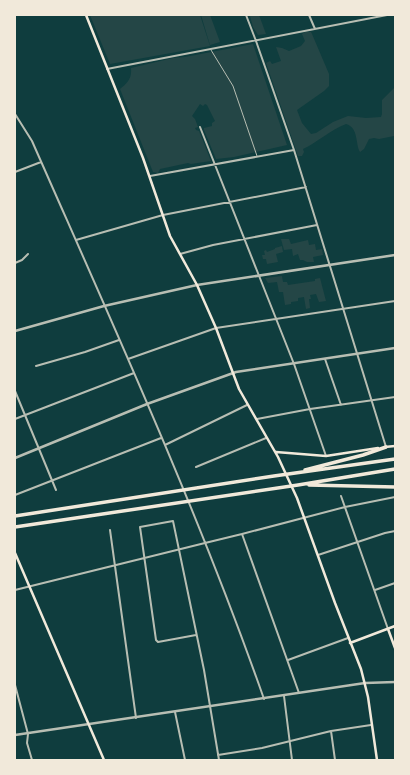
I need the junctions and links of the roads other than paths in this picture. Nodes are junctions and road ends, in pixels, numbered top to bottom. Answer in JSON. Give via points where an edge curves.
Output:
{"nodes":[{"id":1,"x":86,"y":15,"type":"edge"},
{"id":2,"x":246,"y":15,"type":"edge"},
{"id":3,"x":309,"y":15,"type":"edge"},
{"id":4,"x":387,"y":15,"type":"edge"},
{"id":5,"x":315,"y":29,"type":"junction"},
{"id":6,"x":256,"y":41,"type":"junction"},
{"id":7,"x":210,"y":49,"type":"junction"},
{"id":8,"x":107,"y":69,"type":"junction"},
{"id":9,"x":15,"y":114,"type":"edge"},
{"id":10,"x":200,"y":127,"type":"dead end"},
{"id":11,"x":294,"y":150,"type":"junction"},
{"id":12,"x":257,"y":156,"type":"junction"},
{"id":13,"x":41,"y":162,"type":"junction"},
{"id":14,"x":215,"y":165,"type":"junction"},
{"id":15,"x":15,"y":172,"type":"edge"},
{"id":16,"x":150,"y":176,"type":"junction"},
{"id":17,"x":306,"y":187,"type":"junction"},
{"id":18,"x":230,"y":202,"type":"junction"},
{"id":19,"x":163,"y":215,"type":"junction"},
{"id":20,"x":317,"y":225,"type":"junction"},
{"id":21,"x":76,"y":240,"type":"junction"},
{"id":22,"x":245,"y":240,"type":"junction"},
{"id":23,"x":28,"y":254,"type":"dead end"},
{"id":24,"x":180,"y":254,"type":"junction"},
{"id":25,"x":395,"y":255,"type":"edge"},
{"id":26,"x":15,"y":263,"type":"edge"},
{"id":27,"x":331,"y":265,"type":"junction"},
{"id":28,"x":259,"y":275,"type":"junction"},
{"id":29,"x":197,"y":285,"type":"junction"},
{"id":30,"x":395,"y":301,"type":"edge"},
{"id":31,"x":104,"y":306,"type":"junction"},
{"id":32,"x":344,"y":310,"type":"junction"},
{"id":33,"x":275,"y":319,"type":"junction"},
{"id":34,"x":216,"y":328,"type":"junction"},
{"id":35,"x":15,"y":332,"type":"edge"},
{"id":36,"x":119,"y":340,"type":"junction"},
{"id":37,"x":395,"y":348,"type":"edge"},
{"id":38,"x":358,"y":354,"type":"junction"},
{"id":39,"x":128,"y":358,"type":"junction"},
{"id":40,"x":325,"y":359,"type":"junction"},
{"id":41,"x":294,"y":364,"type":"junction"},
{"id":42,"x":36,"y":366,"type":"dead end"},
{"id":43,"x":134,"y":373,"type":"junction"},
{"id":44,"x":232,"y":374,"type":"junction"},
{"id":45,"x":15,"y":391,"type":"edge"},
{"id":46,"x":395,"y":397,"type":"edge"},
{"id":47,"x":373,"y":401,"type":"junction"},
{"id":48,"x":147,"y":404,"type":"junction"},
{"id":49,"x":247,"y":405,"type":"junction"},
{"id":50,"x":341,"y":405,"type":"junction"},
{"id":51,"x":310,"y":409,"type":"junction"},
{"id":52,"x":25,"y":415,"type":"junction"},
{"id":53,"x":15,"y":419,"type":"edge"},
{"id":54,"x":256,"y":420,"type":"junction"},
{"id":55,"x":161,"y":438,"type":"junction"},
{"id":56,"x":266,"y":438,"type":"junction"},
{"id":57,"x":165,"y":445,"type":"junction"},
{"id":58,"x":395,"y":446,"type":"edge"},
{"id":59,"x":386,"y":447,"type":"junction"},
{"id":60,"x":38,"y":448,"type":"junction"},
{"id":61,"x":275,"y":452,"type":"junction"},
{"id":62,"x":326,"y":456,"type":"junction"},
{"id":63,"x":15,"y":458,"type":"edge"},
{"id":64,"x":395,"y":459,"type":"edge"},
{"id":65,"x":196,"y":467,"type":"dead end"},
{"id":66,"x":395,"y":469,"type":"edge"},
{"id":67,"x":292,"y":474,"type":"junction"},
{"id":68,"x":52,"y":482,"type":"junction"},
{"id":69,"x":298,"y":485,"type":"junction"},
{"id":70,"x":395,"y":487,"type":"edge"},
{"id":71,"x":56,"y":490,"type":"dead end"},
{"id":72,"x":15,"y":495,"type":"edge"},
{"id":73,"x":341,"y":496,"type":"dead end"},
{"id":74,"x":395,"y":497,"type":"edge"},
{"id":75,"x":345,"y":507,"type":"junction"},
{"id":76,"x":15,"y":516,"type":"edge"},
{"id":77,"x":304,"y":517,"type":"junction"},
{"id":78,"x":15,"y":527,"type":"edge"},
{"id":79,"x":110,"y":530,"type":"dead end"},
{"id":80,"x":395,"y":531,"type":"edge"},
{"id":81,"x":242,"y":534,"type":"junction"},
{"id":82,"x":358,"y":542,"type":"junction"},
{"id":83,"x":205,"y":543,"type":"junction"},
{"id":84,"x":179,"y":549,"type":"junction"},
{"id":85,"x":15,"y":553,"type":"edge"},
{"id":86,"x":318,"y":555,"type":"junction"},
{"id":87,"x":144,"y":558,"type":"junction"},
{"id":88,"x":115,"y":565,"type":"junction"},
{"id":89,"x":395,"y":583,"type":"edge"},
{"id":90,"x":28,"y":586,"type":"junction"},
{"id":91,"x":15,"y":590,"type":"edge"},
{"id":92,"x":375,"y":590,"type":"junction"},
{"id":93,"x":395,"y":626,"type":"edge"},
{"id":94,"x":388,"y":629,"type":"junction"},
{"id":95,"x":196,"y":635,"type":"junction"},
{"id":96,"x":348,"y":638,"type":"junction"},
{"id":97,"x":350,"y":643,"type":"junction"},
{"id":98,"x":395,"y":648,"type":"edge"},
{"id":99,"x":288,"y":660,"type":"junction"},
{"id":100,"x":395,"y":682,"type":"edge"},
{"id":101,"x":365,"y":683,"type":"junction"},
{"id":102,"x":15,"y":685,"type":"edge"},
{"id":103,"x":299,"y":693,"type":"junction"},
{"id":104,"x":284,"y":696,"type":"junction"},
{"id":105,"x":264,"y":698,"type":"junction"},
{"id":106,"x":211,"y":706,"type":"junction"},
{"id":107,"x":175,"y":712,"type":"junction"},
{"id":108,"x":136,"y":718,"type":"junction"},
{"id":109,"x":89,"y":724,"type":"junction"},
{"id":110,"x":371,"y":725,"type":"junction"},
{"id":111,"x":331,"y":731,"type":"junction"},
{"id":112,"x":28,"y":734,"type":"junction"},
{"id":113,"x":15,"y":735,"type":"edge"},
{"id":114,"x":289,"y":740,"type":"junction"},
{"id":115,"x":218,"y":755,"type":"junction"},
{"id":116,"x":32,"y":760,"type":"edge"},
{"id":117,"x":104,"y":760,"type":"edge"},
{"id":118,"x":185,"y":760,"type":"edge"},
{"id":119,"x":219,"y":760,"type":"edge"},
{"id":120,"x":292,"y":760,"type":"edge"},
{"id":121,"x":335,"y":760,"type":"edge"},
{"id":122,"x":377,"y":760,"type":"edge"}],
"edges":[{"from":1,"to":8,"type":"main road"},
{"from":2,"to":6,"type":"street"},
{"from":3,"to":5,"type":"street"},
{"from":4,"to":5,"type":"street"},
{"from":5,"to":6,"type":"street"},
{"from":6,"to":7,"type":"street"},
{"from":6,"to":11,"type":"street"},
{"from":7,"to":8,"type":"street"},
{"from":7,"to":12,"type":"lane","via":[[233,86]]},
{"from":8,"to":16,"type":"main road"},
{"from":9,"to":13,"type":"street"},
{"from":10,"to":14,"type":"street"},
{"from":11,"to":12,"type":"street"},
{"from":11,"to":17,"type":"street"},
{"from":12,"to":14,"type":"street"},
{"from":13,"to":15,"type":"street"},
{"from":13,"to":21,"type":"street"},
{"from":14,"to":16,"type":"street"},
{"from":14,"to":18,"type":"street"},
{"from":16,"to":19,"type":"main road"},
{"from":17,"to":18,"type":"street"},
{"from":17,"to":20,"type":"street"},
{"from":18,"to":19,"type":"street"},
{"from":18,"to":22,"type":"street"},
{"from":19,"to":21,"type":"street"},
{"from":19,"to":24,"type":"main road"},
{"from":20,"to":22,"type":"street"},
{"from":20,"to":27,"type":"street"},
{"from":21,"to":31,"type":"street"},
{"from":22,"to":24,"type":"street"},
{"from":22,"to":28,"type":"street"},
{"from":23,"to":26,"type":"street"},
{"from":24,"to":29,"type":"main road"},
{"from":25,"to":27,"type":"street"},
{"from":27,"to":28,"type":"street"},
{"from":27,"to":32,"type":"street"},
{"from":28,"to":29,"type":"street"},
{"from":28,"to":33,"type":"street"},
{"from":29,"to":31,"type":"street"},
{"from":29,"to":34,"type":"main road"},
{"from":30,"to":32,"type":"street"},
{"from":31,"to":35,"type":"street"},
{"from":31,"to":36,"type":"street"},
{"from":32,"to":33,"type":"street"},
{"from":32,"to":38,"type":"street"},
{"from":33,"to":34,"type":"street"},
{"from":33,"to":41,"type":"street"},
{"from":34,"to":39,"type":"street"},
{"from":34,"to":44,"type":"main road"},
{"from":36,"to":39,"type":"street"},
{"from":36,"to":42,"type":"street"},
{"from":37,"to":38,"type":"street"},
{"from":38,"to":40,"type":"street"},
{"from":38,"to":47,"type":"street"},
{"from":39,"to":43,"type":"street"},
{"from":40,"to":41,"type":"street"},
{"from":40,"to":50,"type":"street"},
{"from":41,"to":44,"type":"street"},
{"from":41,"to":51,"type":"street"},
{"from":43,"to":48,"type":"street"},
{"from":43,"to":52,"type":"street"},
{"from":44,"to":48,"type":"street"},
{"from":44,"to":49,"type":"main road"},
{"from":45,"to":52,"type":"street"},
{"from":46,"to":47,"type":"street"},
{"from":47,"to":50,"type":"street"},
{"from":47,"to":59,"type":"street"},
{"from":48,"to":55,"type":"street"},
{"from":48,"to":60,"type":"street"},
{"from":49,"to":54,"type":"main road"},
{"from":49,"to":57,"type":"street"},
{"from":50,"to":51,"type":"street"},
{"from":51,"to":54,"type":"street"},
{"from":51,"to":62,"type":"street"},
{"from":52,"to":53,"type":"street"},
{"from":52,"to":60,"type":"street"},
{"from":54,"to":56,"type":"main road"},
{"from":55,"to":57,"type":"street"},
{"from":55,"to":68,"type":"street"},
{"from":56,"to":61,"type":"main road"},
{"from":56,"to":65,"type":"street"},
{"from":57,"to":83,"type":"street"},
{"from":58,"to":59,"type":"main road"},
{"from":59,"to":62,"type":"main road"},
{"from":59,"to":67,"type":"highway"},
{"from":60,"to":63,"type":"street"},
{"from":60,"to":68,"type":"street"},
{"from":61,"to":62,"type":"main road"},
{"from":61,"to":77,"type":"main road"},
{"from":64,"to":67,"type":"highway"},
{"from":66,"to":69,"type":"highway"},
{"from":67,"to":76,"type":"highway"},
{"from":68,"to":71,"type":"street"},
{"from":68,"to":72,"type":"street"},
{"from":69,"to":70,"type":"highway"},
{"from":69,"to":78,"type":"highway"},
{"from":73,"to":75,"type":"street"},
{"from":74,"to":75,"type":"street"},
{"from":75,"to":77,"type":"street"},
{"from":75,"to":82,"type":"street"},
{"from":77,"to":81,"type":"street"},
{"from":77,"to":86,"type":"main road"},
{"from":79,"to":88,"type":"street"},
{"from":80,"to":82,"type":"street"},
{"from":81,"to":83,"type":"street"},
{"from":81,"to":99,"type":"street"},
{"from":82,"to":86,"type":"street"},
{"from":82,"to":92,"type":"street"},
{"from":83,"to":84,"type":"street"},
{"from":83,"to":105,"type":"street"},
{"from":84,"to":87,"type":"street"},
{"from":84,"to":87,"type":"street","via":[[173,521],[140,527]]},
{"from":84,"to":95,"type":"street"},
{"from":85,"to":90,"type":"main road"},
{"from":86,"to":96,"type":"main road"},
{"from":87,"to":88,"type":"street"},
{"from":87,"to":95,"type":"street","via":[[156,640],[158,642]]},
{"from":88,"to":90,"type":"street"},
{"from":88,"to":108,"type":"street"},
{"from":89,"to":92,"type":"street"},
{"from":90,"to":91,"type":"street"},
{"from":90,"to":109,"type":"main road"},
{"from":92,"to":94,"type":"street"},
{"from":93,"to":94,"type":"main road"},
{"from":94,"to":97,"type":"main road"},
{"from":94,"to":98,"type":"main road"},
{"from":95,"to":106,"type":"street"},
{"from":96,"to":97,"type":"main road"},
{"from":96,"to":99,"type":"street"},
{"from":97,"to":101,"type":"main road"},
{"from":99,"to":103,"type":"street"},
{"from":100,"to":101,"type":"street"},
{"from":101,"to":103,"type":"street"},
{"from":101,"to":110,"type":"main road"},
{"from":102,"to":112,"type":"street"},
{"from":103,"to":104,"type":"street"},
{"from":104,"to":105,"type":"street"},
{"from":104,"to":114,"type":"street"},
{"from":105,"to":106,"type":"street"},
{"from":106,"to":107,"type":"street"},
{"from":106,"to":115,"type":"street"},
{"from":107,"to":108,"type":"street"},
{"from":107,"to":118,"type":"street"},
{"from":108,"to":109,"type":"street"},
{"from":109,"to":112,"type":"street"},
{"from":109,"to":117,"type":"main road"},
{"from":110,"to":111,"type":"street"},
{"from":110,"to":122,"type":"main road"},
{"from":111,"to":114,"type":"street"},
{"from":111,"to":121,"type":"street"},
{"from":112,"to":113,"type":"street"},
{"from":112,"to":116,"type":"street","via":[[27,743]]},
{"from":114,"to":115,"type":"street","via":[[262,748]]},
{"from":114,"to":120,"type":"street"},
{"from":115,"to":119,"type":"street"}]}
